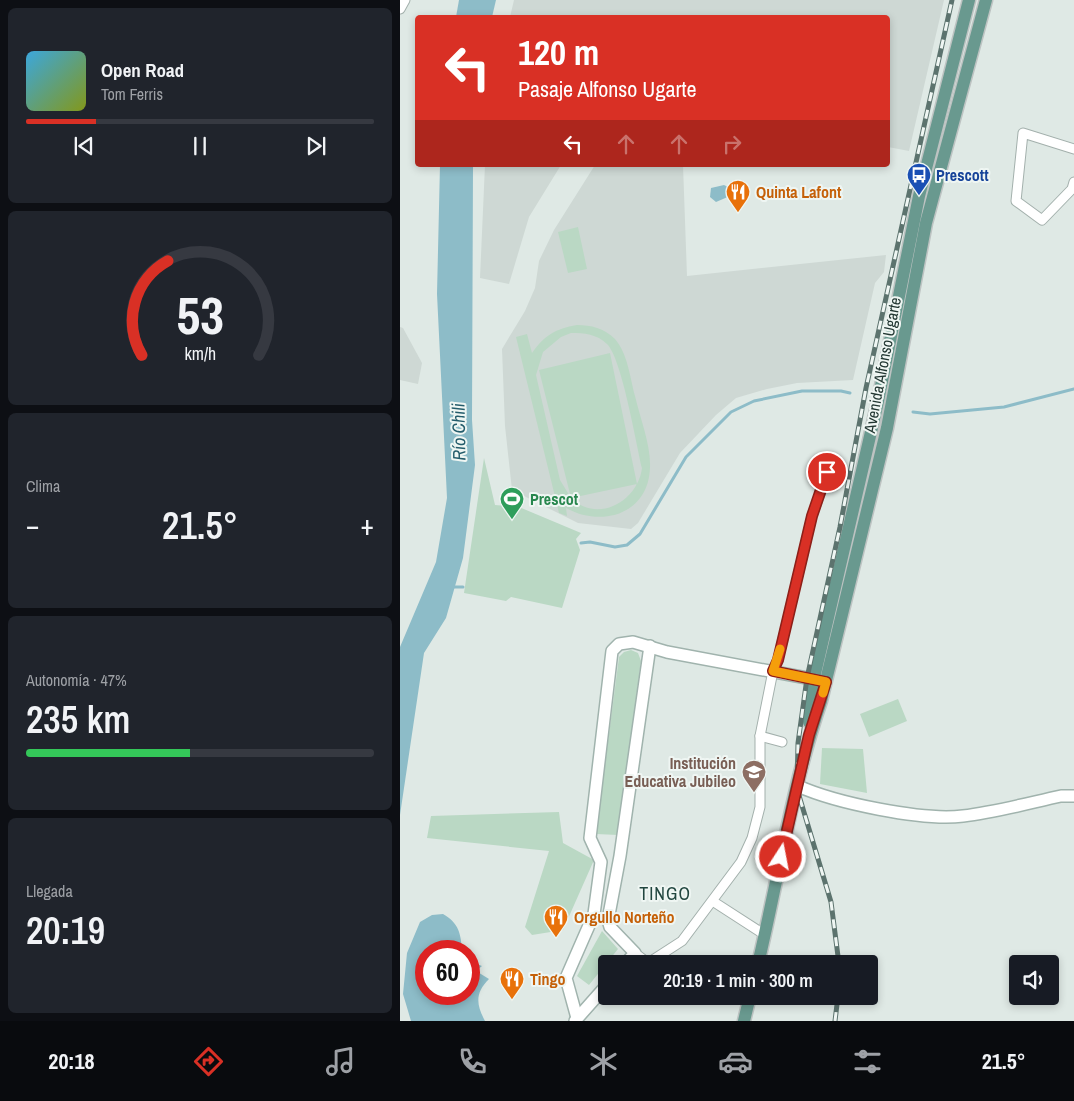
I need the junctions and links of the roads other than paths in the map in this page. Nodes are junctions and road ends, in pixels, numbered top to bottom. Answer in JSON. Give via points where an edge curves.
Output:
{"nodes":[{"id":1,"x":405,"y":0,"type":"edge"},
{"id":2,"x":969,"y":0,"type":"edge"},
{"id":3,"x":986,"y":0,"type":"edge"},
{"id":4,"x":400,"y":9,"type":"edge"},
{"id":5,"x":1074,"y":149,"type":"edge"},
{"id":6,"x":1074,"y":182,"type":"edge"},
{"id":7,"x":832,"y":461,"type":"dead end"},
{"id":8,"x":650,"y":646,"type":"junction"},
{"id":9,"x":773,"y":671,"type":"junction"},
{"id":10,"x":820,"y":680,"type":"junction"},
{"id":11,"x":760,"y":736,"type":"junction"},
{"id":12,"x":782,"y":742,"type":"dead end"},
{"id":13,"x":798,"y":786,"type":"junction"},
{"id":14,"x":1074,"y":796,"type":"edge"},
{"id":15,"x":598,"y":856,"type":"junction"},
{"id":16,"x":620,"y":856,"type":"junction"},
{"id":17,"x":714,"y":902,"type":"junction"},
{"id":18,"x":594,"y":914,"type":"junction"},
{"id":19,"x":608,"y":920,"type":"junction"},
{"id":20,"x":765,"y":935,"type":"junction"},
{"id":21,"x":635,"y":953,"type":"joint"},
{"id":22,"x":760,"y":955,"type":"edge"},
{"id":23,"x":598,"y":995,"type":"edge"},
{"id":24,"x":748,"y":1005,"type":"edge"},
{"id":25,"x":576,"y":1019,"type":"edge"},
{"id":26,"x":744,"y":1021,"type":"edge"}],
"edges":[{"from":1,"to":4,"type":"street"},
{"from":2,"to":10,"type":"main road","name":"Avenida Alfonso Ugarte","via":[[919,196]]},
{"from":3,"to":10,"type":"main road","name":"Avenida Alfonso Ugarte","via":[[926,223],[891,412]]},
{"from":5,"to":6,"type":"street","via":[[1023,134],[1016,201],[1042,220],[1072,189]]},
{"from":7,"to":9,"type":"street","via":[[812,516]]},
{"from":8,"to":9,"type":"street"},
{"from":8,"to":15,"type":"street","via":[[633,642],[618,644],[612,651],[607,668],[590,838]]},
{"from":8,"to":16,"type":"street"},
{"from":9,"to":10,"type":"street"},
{"from":9,"to":11,"type":"street"},
{"from":10,"to":13,"type":"main road","name":"Avenida Alfonso Ugarte"},
{"from":11,"to":12,"type":"street"},
{"from":11,"to":17,"type":"street","via":[[760,807],[752,838],[741,862]]},
{"from":13,"to":14,"type":"street","via":[[832,799],[920,816],[962,816]]},
{"from":13,"to":20,"type":"main road","name":"Avenida Alfonso Ugarte","via":[[788,818]]},
{"from":15,"to":16,"type":"street"},
{"from":15,"to":18,"type":"street","via":[[601,862]]},
{"from":16,"to":19,"type":"street"},
{"from":17,"to":20,"type":"street"},
{"from":17,"to":21,"type":"street","via":[[682,942],[665,954],[648,962]]},
{"from":18,"to":19,"type":"street"},
{"from":18,"to":25,"type":"street","via":[[566,978]]},
{"from":19,"to":21,"type":"street","via":[[610,927]]},
{"from":20,"to":22,"type":"main road","name":"Avenida Alfonso Ugarte"},
{"from":23,"to":25,"type":"street"},
{"from":24,"to":26,"type":"main road"}]}
